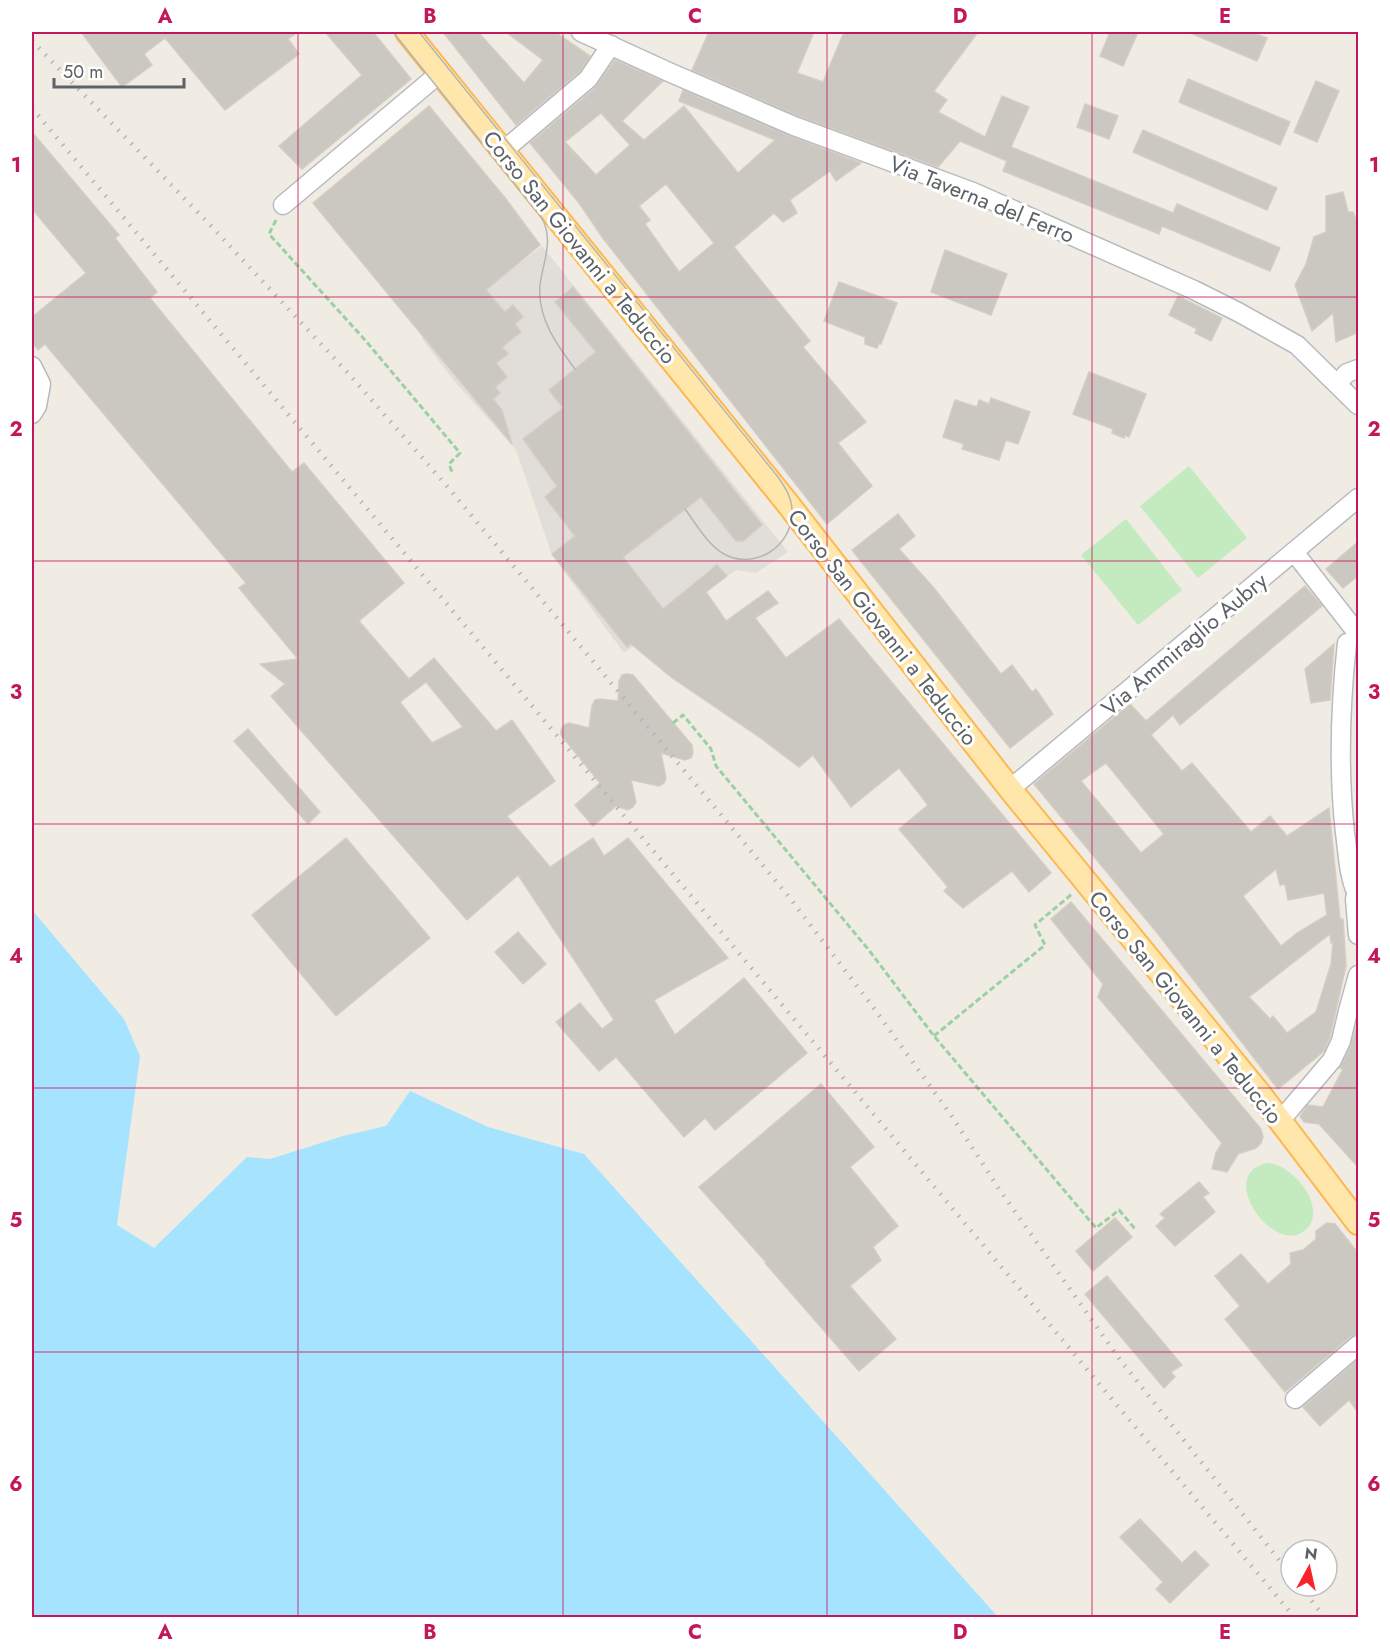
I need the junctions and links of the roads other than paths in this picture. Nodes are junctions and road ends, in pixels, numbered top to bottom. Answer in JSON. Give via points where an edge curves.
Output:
{"nodes":[{"id":1,"x":407,"y":32,"type":"edge"},
{"id":2,"x":582,"y":32,"type":"edge"},
{"id":3,"x":611,"y":45,"type":"junction"},
{"id":4,"x":440,"y":74,"type":"junction"},
{"id":5,"x":503,"y":151,"type":"junction"},
{"id":6,"x":283,"y":205,"type":"road end"},
{"id":7,"x":32,"y":366,"type":"edge"},
{"id":8,"x":1359,"y":369,"type":"edge"},
{"id":9,"x":1337,"y":384,"type":"junction"},
{"id":10,"x":1359,"y":405,"type":"edge"},
{"id":11,"x":32,"y":414,"type":"edge"},
{"id":12,"x":1359,"y":498,"type":"edge"},
{"id":13,"x":1294,"y":552,"type":"junction"},
{"id":14,"x":1353,"y":639,"type":"edge"},
{"id":15,"x":1010,"y":789,"type":"junction"},
{"id":16,"x":1357,"y":890,"type":"edge"},
{"id":17,"x":1359,"y":935,"type":"edge"},
{"id":18,"x":1359,"y":975,"type":"edge"},
{"id":19,"x":1280,"y":1121,"type":"junction"},
{"id":20,"x":1359,"y":1223,"type":"edge"},
{"id":21,"x":1359,"y":1345,"type":"edge"},
{"id":22,"x":1295,"y":1399,"type":"dead end"}],
"edges":[{"from":1,"to":4,"type":"main road","name":"Corso San Giovanni a Teduccio"},
{"from":2,"to":3,"type":"street","name":"Via Taverna del Ferro"},
{"from":3,"to":5,"type":"street","via":[[588,79]]},
{"from":3,"to":9,"type":"street","name":"Via Taverna del Ferro","via":[[794,126],[973,192],[1194,290],[1297,345]]},
{"from":4,"to":5,"type":"main road","name":"Corso San Giovanni a Teduccio"},
{"from":4,"to":6,"type":"street"},
{"from":5,"to":15,"type":"main road","name":"Corso San Giovanni a Teduccio","via":[[788,504]]},
{"from":7,"to":11,"type":"street","via":[[41,384]]},
{"from":8,"to":9,"type":"street","via":[[1347,373]]},
{"from":9,"to":10,"type":"street","name":"Via Taverna del Ferro"},
{"from":12,"to":13,"type":"street","name":"Via Ammiraglio Aubry"},
{"from":13,"to":14,"type":"street"},
{"from":13,"to":15,"type":"street","name":"Via Ammiraglio Aubry"},
{"from":14,"to":16,"type":"street","via":[[1340,716],[1340,777],[1350,872]]},
{"from":15,"to":19,"type":"main road","name":"Corso San Giovanni a Teduccio"},
{"from":16,"to":17,"type":"street"},
{"from":18,"to":19,"type":"street","via":[[1332,1060]]},
{"from":19,"to":20,"type":"main road","name":"Corso San Giovanni a Teduccio"},
{"from":21,"to":22,"type":"street"}]}
